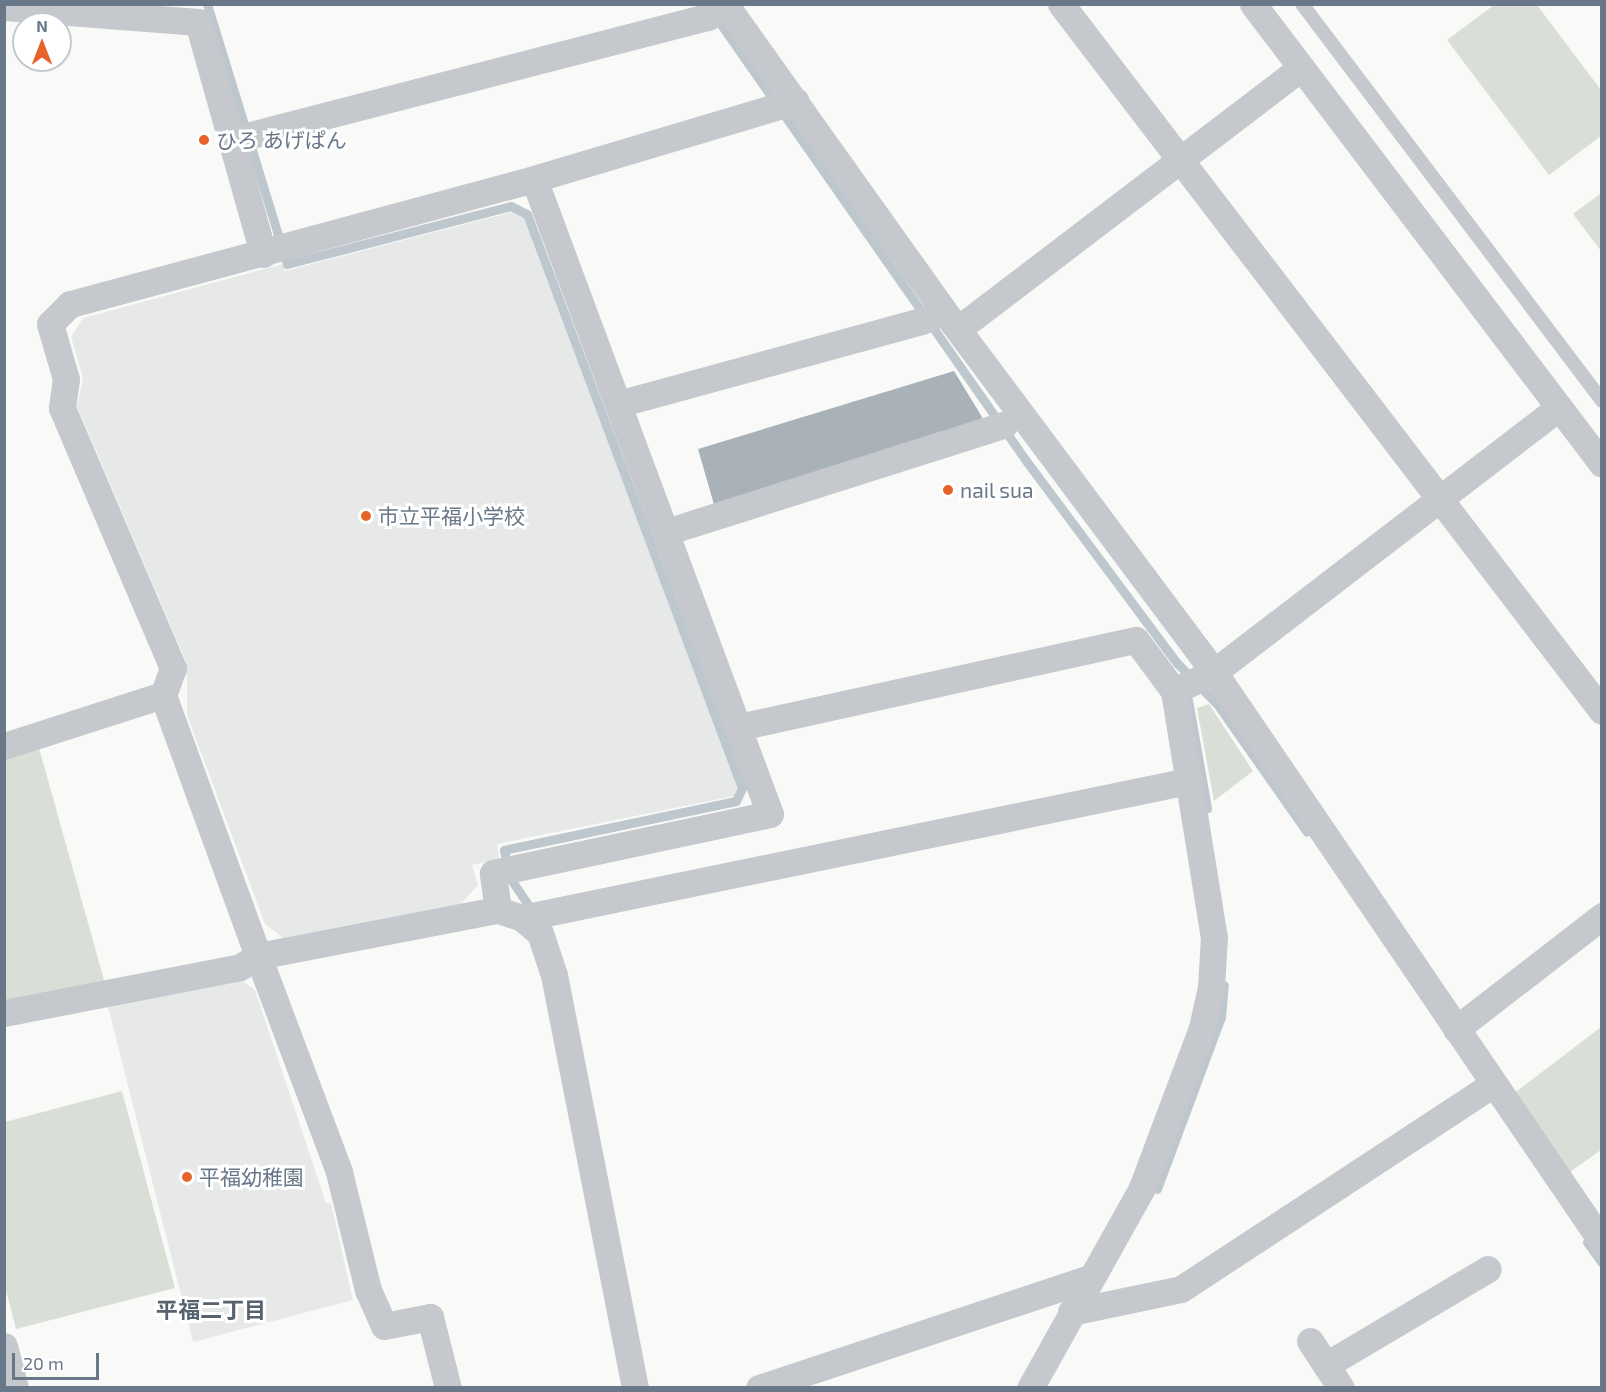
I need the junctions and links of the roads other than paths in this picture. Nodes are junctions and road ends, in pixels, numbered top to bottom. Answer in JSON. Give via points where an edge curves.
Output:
{"nodes":[{"id":1,"x":1061,"y":4,"type":"edge"},
{"id":2,"x":1253,"y":4,"type":"edge"},
{"id":3,"x":1302,"y":4,"type":"edge"},
{"id":4,"x":4,"y":8,"type":"edge"},
{"id":5,"x":719,"y":10,"type":"edge"},
{"id":6,"x":1301,"y":68,"type":"junction"},
{"id":7,"x":786,"y":106,"type":"junction"},
{"id":8,"x":241,"y":137,"type":"junction"},
{"id":9,"x":1182,"y":162,"type":"junction"},
{"id":10,"x":534,"y":178,"type":"junction"},
{"id":11,"x":277,"y":250,"type":"junction"},
{"id":12,"x":940,"y":319,"type":"junction"},
{"id":13,"x":1602,"y":401,"type":"edge"},
{"id":14,"x":618,"y":404,"type":"junction"},
{"id":15,"x":1559,"y":407,"type":"junction"},
{"id":16,"x":1004,"y":425,"type":"dead end"},
{"id":17,"x":1602,"y":464,"type":"edge"},
{"id":18,"x":1441,"y":499,"type":"junction"},
{"id":19,"x":666,"y":532,"type":"junction"},
{"id":20,"x":1193,"y":682,"type":"junction"},
{"id":21,"x":163,"y":695,"type":"junction"},
{"id":22,"x":1602,"y":711,"type":"edge"},
{"id":23,"x":739,"y":726,"type":"junction"},
{"id":24,"x":4,"y":746,"type":"edge"},
{"id":25,"x":1188,"y":781,"type":"junction"},
{"id":26,"x":523,"y":915,"type":"junction"},
{"id":27,"x":1602,"y":916,"type":"edge"},
{"id":28,"x":258,"y":956,"type":"junction"},
{"id":29,"x":4,"y":1012,"type":"edge"},
{"id":30,"x":1456,"y":1029,"type":"junction"},
{"id":31,"x":1486,"y":1089,"type":"junction"},
{"id":32,"x":1602,"y":1242,"type":"edge"},
{"id":33,"x":1488,"y":1269,"type":"dead end"},
{"id":34,"x":1090,"y":1278,"type":"junction"},
{"id":35,"x":1071,"y":1312,"type":"junction"},
{"id":36,"x":1310,"y":1341,"type":"dead end"},
{"id":37,"x":4,"y":1346,"type":"edge"},
{"id":38,"x":1334,"y":1376,"type":"edge"},
{"id":39,"x":15,"y":1388,"type":"edge"},
{"id":40,"x":448,"y":1388,"type":"edge"},
{"id":41,"x":635,"y":1388,"type":"edge"},
{"id":42,"x":759,"y":1388,"type":"edge"},
{"id":43,"x":1030,"y":1388,"type":"edge"}],
"edges":[{"from":1,"to":9,"type":"street"},
{"from":2,"to":6,"type":"street"},
{"from":3,"to":13,"type":"lane"},
{"from":4,"to":8,"type":"street","via":[[198,22]]},
{"from":5,"to":7,"type":"street"},
{"from":5,"to":8,"type":"street"},
{"from":6,"to":9,"type":"street"},
{"from":6,"to":15,"type":"street"},
{"from":7,"to":10,"type":"street"},
{"from":7,"to":12,"type":"street"},
{"from":8,"to":11,"type":"street"},
{"from":9,"to":12,"type":"street"},
{"from":9,"to":18,"type":"street"},
{"from":10,"to":11,"type":"street"},
{"from":10,"to":14,"type":"street"},
{"from":11,"to":21,"type":"street","via":[[70,304],[50,324],[66,379],[62,408],[173,668]]},
{"from":12,"to":14,"type":"street"},
{"from":12,"to":20,"type":"street"},
{"from":14,"to":19,"type":"street"},
{"from":15,"to":17,"type":"street"},
{"from":15,"to":18,"type":"street"},
{"from":16,"to":19,"type":"street"},
{"from":18,"to":20,"type":"street"},
{"from":18,"to":22,"type":"street"},
{"from":19,"to":23,"type":"street"},
{"from":20,"to":23,"type":"street","via":[[1136,640]]},
{"from":20,"to":25,"type":"street"},
{"from":20,"to":30,"type":"street"},
{"from":21,"to":24,"type":"street"},
{"from":21,"to":28,"type":"street"},
{"from":23,"to":26,"type":"street","via":[[770,814],[493,873]]},
{"from":25,"to":26,"type":"street"},
{"from":25,"to":34,"type":"street","via":[[1214,937],[1211,987],[1202,1028],[1142,1188]]},
{"from":26,"to":28,"type":"street"},
{"from":26,"to":41,"type":"street","via":[[540,933],[554,975]]},
{"from":27,"to":30,"type":"street"},
{"from":28,"to":29,"type":"street","via":[[240,968]]},
{"from":28,"to":40,"type":"street","via":[[339,1172],[368,1290],[384,1326],[430,1317]]},
{"from":30,"to":31,"type":"street"},
{"from":31,"to":32,"type":"street"},
{"from":31,"to":35,"type":"street","via":[[1182,1289]]},
{"from":33,"to":38,"type":"street"},
{"from":34,"to":35,"type":"street"},
{"from":34,"to":42,"type":"street"},
{"from":35,"to":43,"type":"street"},
{"from":36,"to":38,"type":"street"},
{"from":37,"to":39,"type":"street"}]}
